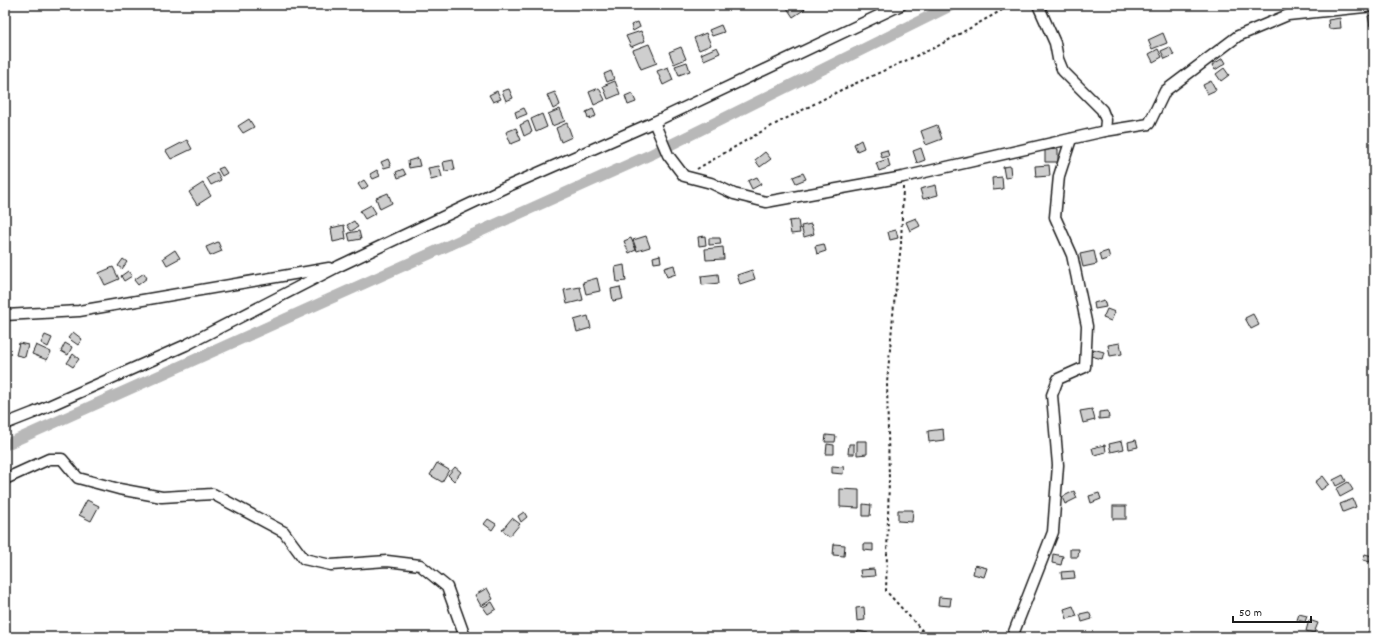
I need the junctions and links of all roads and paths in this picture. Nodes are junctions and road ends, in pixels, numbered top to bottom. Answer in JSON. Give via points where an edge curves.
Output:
{"nodes":[{"id":1,"x":901,"y":5,"type":"edge"},
{"id":2,"x":1011,"y":5,"type":"edge"},
{"id":3,"x":1038,"y":5,"type":"edge"},
{"id":4,"x":1374,"y":6,"type":"edge"},
{"id":5,"x":656,"y":127,"type":"junction"},
{"id":6,"x":1105,"y":131,"type":"junction"},
{"id":7,"x":1071,"y":139,"type":"junction"},
{"id":8,"x":684,"y":176,"type":"junction"},
{"id":9,"x":903,"y":177,"type":"junction"},
{"id":10,"x":339,"y":266,"type":"junction"},
{"id":11,"x":5,"y":315,"type":"edge"},
{"id":12,"x":5,"y":424,"type":"edge"},
{"id":13,"x":5,"y":479,"type":"edge"},
{"id":14,"x":1374,"y":634,"type":"edge"},
{"id":15,"x":465,"y":637,"type":"edge"},
{"id":16,"x":928,"y":637,"type":"edge"},
{"id":17,"x":1012,"y":637,"type":"edge"},
{"id":18,"x":1373,"y":637,"type":"edge"}],
"edges":[{"from":1,"to":5,"type":"street"},
{"from":2,"to":8,"type":"path","via":[[938,46],[842,90],[771,127]]},
{"from":3,"to":6,"type":"street","via":[[1055,43],[1063,71],[1102,110],[1106,120]]},
{"from":4,"to":6,"type":"street","via":[[1288,15],[1238,36],[1166,91],[1149,124]]},
{"from":5,"to":8,"type":"street","via":[[668,155]]},
{"from":5,"to":10,"type":"street","via":[[504,188]]},
{"from":6,"to":7,"type":"street"},
{"from":7,"to":9,"type":"street"},
{"from":7,"to":17,"type":"street","via":[[1059,176],[1055,217],[1072,255],[1087,326],[1085,367],[1058,379],[1052,395],[1058,464],[1053,532]]},
{"from":8,"to":9,"type":"street","via":[[711,183],[734,194],[766,202]]},
{"from":9,"to":16,"type":"path","via":[[901,245],[887,383],[889,480],[886,591]]},
{"from":10,"to":11,"type":"street","via":[[79,311]]},
{"from":10,"to":12,"type":"street","via":[[186,345]]},
{"from":13,"to":15,"type":"street","via":[[50,459],[62,459],[78,478],[119,490],[162,497],[213,494],[284,532],[304,559],[331,565],[387,561],[420,565],[447,587]]},
{"from":14,"to":18,"type":"street"}]}
